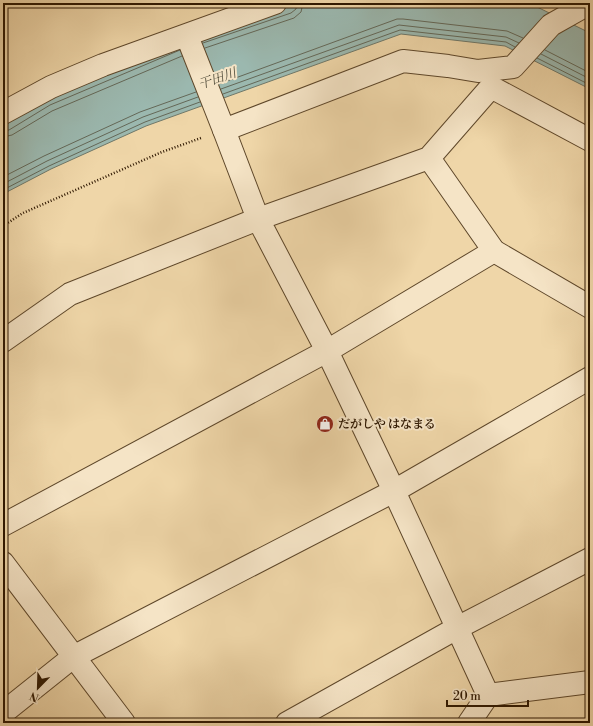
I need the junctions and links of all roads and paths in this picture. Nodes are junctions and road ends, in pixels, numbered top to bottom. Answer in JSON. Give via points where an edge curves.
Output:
{"nodes":[{"id":1,"x":275,"y":3,"type":"edge"},
{"id":2,"x":590,"y":4,"type":"edge"},
{"id":3,"x":189,"y":41,"type":"junction"},
{"id":4,"x":3,"y":113,"type":"edge"},
{"id":5,"x":222,"y":124,"type":"junction"},
{"id":6,"x":590,"y":140,"type":"edge"},
{"id":7,"x":429,"y":158,"type":"junction"},
{"id":8,"x":258,"y":219,"type":"junction"},
{"id":9,"x":3,"y":226,"type":"edge"},
{"id":10,"x":494,"y":250,"type":"junction"},
{"id":11,"x":590,"y":307,"type":"edge"},
{"id":12,"x":3,"y":341,"type":"edge"},
{"id":13,"x":327,"y":351,"type":"junction"},
{"id":14,"x":590,"y":378,"type":"edge"},
{"id":15,"x":394,"y":491,"type":"junction"},
{"id":16,"x":3,"y":525,"type":"edge"},
{"id":17,"x":590,"y":559,"type":"edge"},
{"id":18,"x":3,"y":563,"type":"edge"},
{"id":19,"x":458,"y":628,"type":"junction"},
{"id":20,"x":73,"y":657,"type":"junction"},
{"id":21,"x":590,"y":682,"type":"edge"},
{"id":22,"x":488,"y":695,"type":"junction"},
{"id":23,"x":3,"y":713,"type":"edge"},
{"id":24,"x":124,"y":723,"type":"edge"},
{"id":25,"x":287,"y":723,"type":"edge"},
{"id":26,"x":469,"y":723,"type":"edge"}],
"edges":[{"from":1,"to":3,"type":"street"},
{"from":2,"to":5,"type":"street","via":[[551,25],[513,67],[478,71],[403,61]]},
{"from":3,"to":4,"type":"street","via":[[103,65],[51,87]]},
{"from":3,"to":5,"type":"street"},
{"from":5,"to":8,"type":"street"},
{"from":5,"to":9,"type":"path","via":[[23,213]]},
{"from":6,"to":7,"type":"street","via":[[491,87]]},
{"from":7,"to":8,"type":"street"},
{"from":7,"to":10,"type":"street"},
{"from":8,"to":12,"type":"street","via":[[70,294]]},
{"from":8,"to":13,"type":"street"},
{"from":10,"to":11,"type":"street"},
{"from":10,"to":13,"type":"street"},
{"from":13,"to":15,"type":"street"},
{"from":13,"to":16,"type":"street"},
{"from":14,"to":15,"type":"street"},
{"from":15,"to":19,"type":"street"},
{"from":15,"to":20,"type":"street"},
{"from":17,"to":19,"type":"street"},
{"from":18,"to":20,"type":"street"},
{"from":19,"to":22,"type":"street"},
{"from":19,"to":25,"type":"street"},
{"from":20,"to":23,"type":"street"},
{"from":20,"to":24,"type":"street"},
{"from":21,"to":22,"type":"street"},
{"from":22,"to":26,"type":"street"}]}
